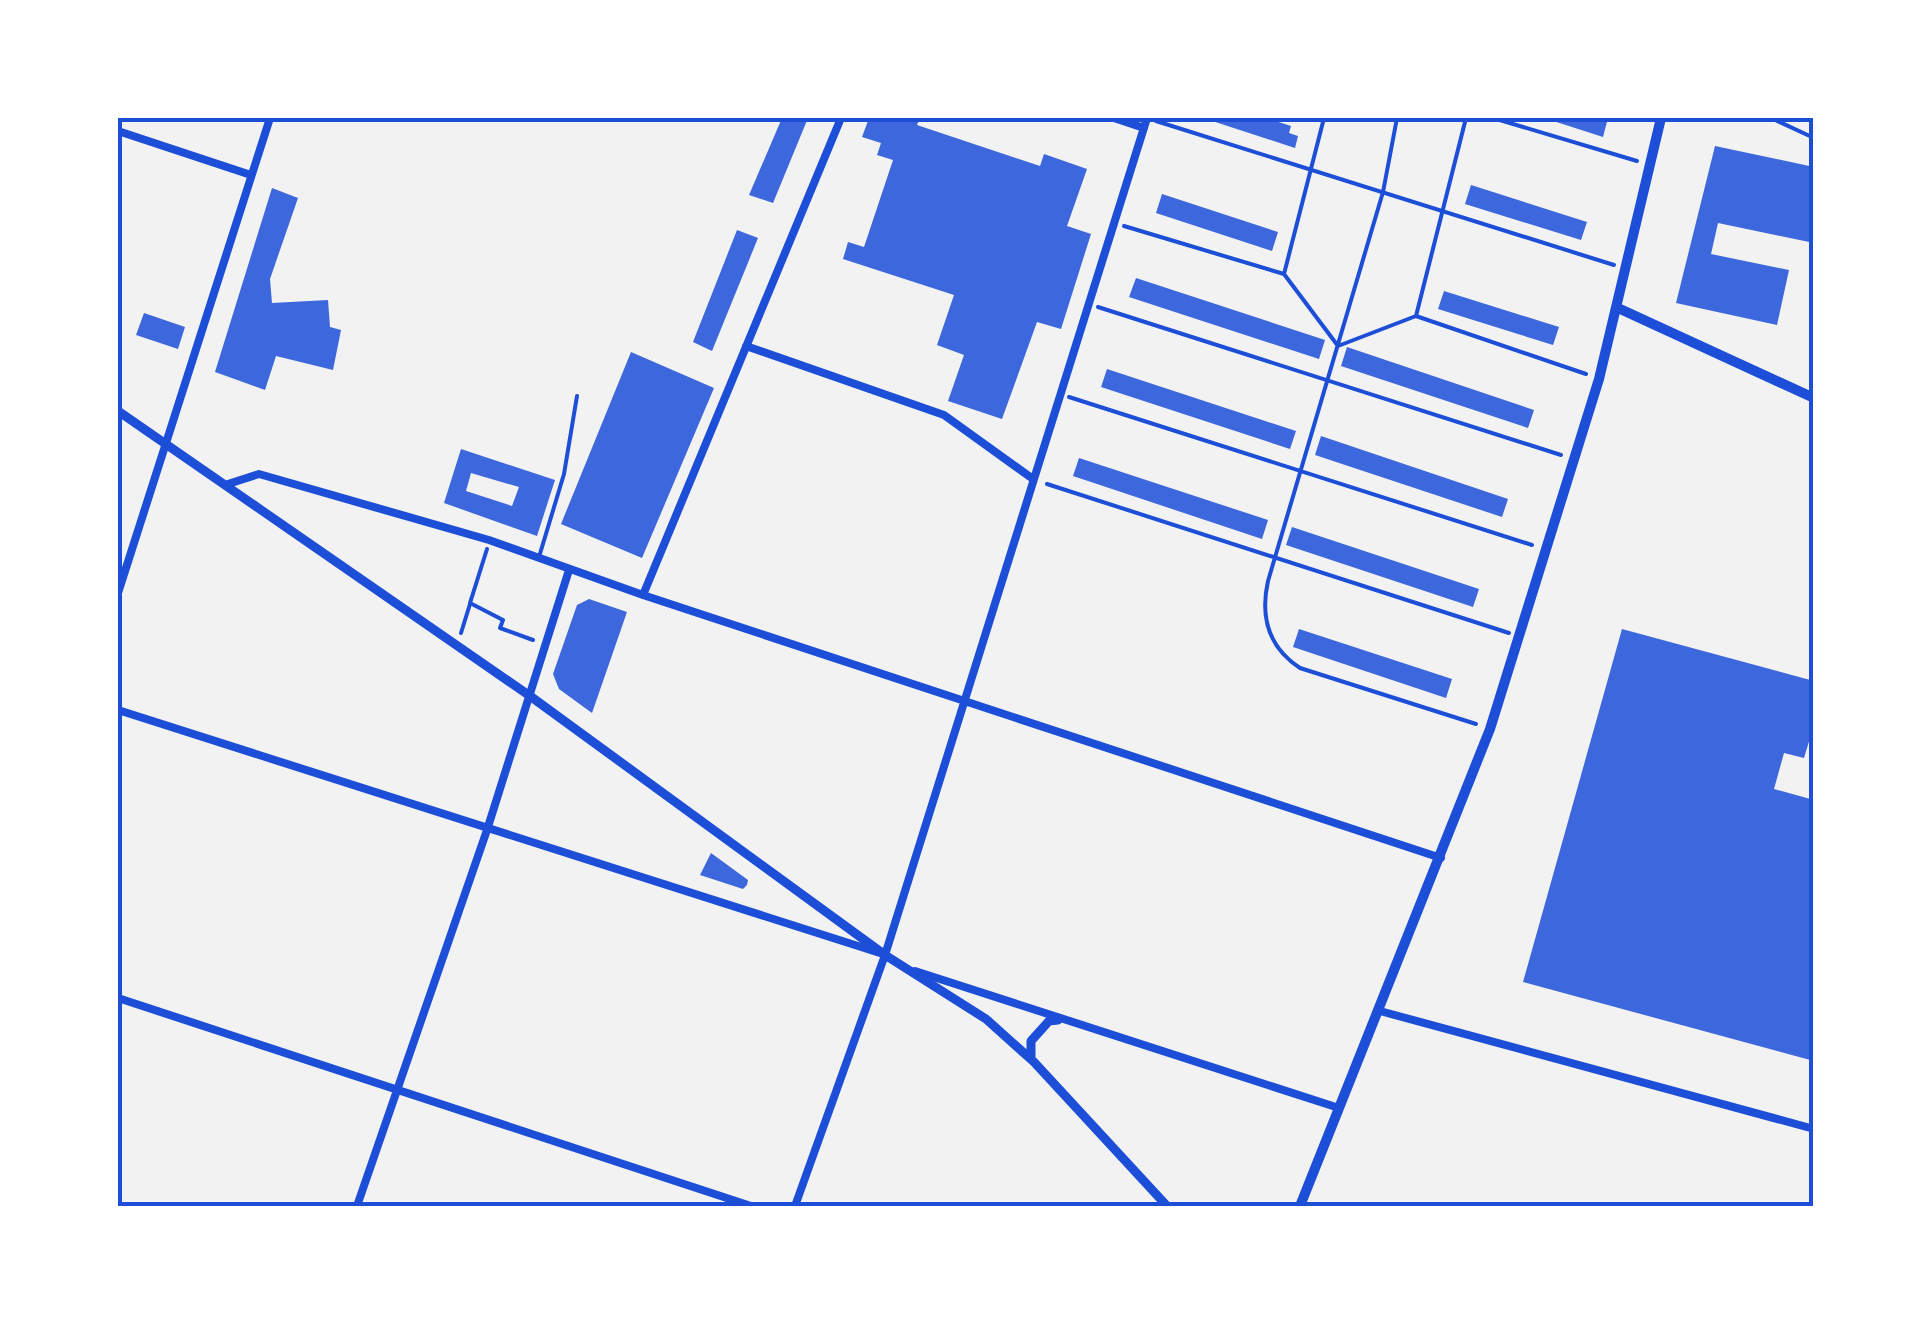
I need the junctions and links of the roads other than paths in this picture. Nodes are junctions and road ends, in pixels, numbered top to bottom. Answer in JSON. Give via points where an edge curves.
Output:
{"nodes":[{"id":1,"x":270,"y":118,"type":"edge"},
{"id":2,"x":841,"y":118,"type":"edge"},
{"id":3,"x":1114,"y":118,"type":"edge"},
{"id":4,"x":1661,"y":118,"type":"edge"},
{"id":5,"x":1146,"y":121,"type":"edge"},
{"id":6,"x":118,"y":130,"type":"edge"},
{"id":7,"x":252,"y":175,"type":"junction"},
{"id":8,"x":1618,"y":308,"type":"junction"},
{"id":9,"x":746,"y":346,"type":"junction"},
{"id":10,"x":577,"y":396,"type":"dead end"},
{"id":11,"x":1814,"y":398,"type":"edge"},
{"id":12,"x":118,"y":411,"type":"edge"},
{"id":13,"x":167,"y":442,"type":"junction"},
{"id":14,"x":1033,"y":480,"type":"junction"},
{"id":15,"x":228,"y":484,"type":"junction"},
{"id":16,"x":538,"y":559,"type":"junction"},
{"id":17,"x":568,"y":570,"type":"junction"},
{"id":18,"x":118,"y":594,"type":"edge"},
{"id":19,"x":643,"y":595,"type":"junction"},
{"id":20,"x":530,"y":696,"type":"junction"},
{"id":21,"x":962,"y":700,"type":"junction"},
{"id":22,"x":118,"y":710,"type":"edge"},
{"id":23,"x":487,"y":830,"type":"junction"},
{"id":24,"x":1441,"y":858,"type":"junction"},
{"id":25,"x":885,"y":955,"type":"junction"},
{"id":26,"x":914,"y":971,"type":"junction"},
{"id":27,"x":118,"y":998,"type":"edge"},
{"id":28,"x":1380,"y":1012,"type":"junction"},
{"id":29,"x":1058,"y":1020,"type":"junction"},
{"id":30,"x":1034,"y":1062,"type":"junction"},
{"id":31,"x":395,"y":1089,"type":"junction"},
{"id":32,"x":1339,"y":1108,"type":"junction"},
{"id":33,"x":1814,"y":1129,"type":"edge"},
{"id":34,"x":357,"y":1206,"type":"edge"},
{"id":35,"x":751,"y":1206,"type":"edge"},
{"id":36,"x":795,"y":1206,"type":"edge"},
{"id":37,"x":1167,"y":1206,"type":"edge"},
{"id":38,"x":1300,"y":1206,"type":"edge"}],
"edges":[{"from":1,"to":7,"type":"street"},
{"from":2,"to":9,"type":"street"},
{"from":3,"to":5,"type":"street"},
{"from":4,"to":8,"type":"main road"},
{"from":5,"to":14,"type":"street"},
{"from":6,"to":7,"type":"street"},
{"from":7,"to":13,"type":"street"},
{"from":8,"to":11,"type":"main road"},
{"from":8,"to":24,"type":"main road","via":[[1490,729]]},
{"from":9,"to":14,"type":"street","via":[[944,415]]},
{"from":9,"to":19,"type":"street"},
{"from":10,"to":16,"type":"lane","via":[[564,474]]},
{"from":12,"to":13,"type":"street"},
{"from":13,"to":15,"type":"street"},
{"from":13,"to":18,"type":"street"},
{"from":14,"to":21,"type":"street"},
{"from":15,"to":16,"type":"street","via":[[259,474]]},
{"from":15,"to":20,"type":"street"},
{"from":16,"to":17,"type":"street"},
{"from":17,"to":19,"type":"street"},
{"from":17,"to":20,"type":"street"},
{"from":19,"to":21,"type":"street"},
{"from":20,"to":23,"type":"street"},
{"from":20,"to":25,"type":"street"},
{"from":21,"to":24,"type":"street"},
{"from":21,"to":25,"type":"street"},
{"from":22,"to":23,"type":"street"},
{"from":23,"to":25,"type":"street"},
{"from":23,"to":31,"type":"street"},
{"from":24,"to":28,"type":"main road"},
{"from":25,"to":26,"type":"street"},
{"from":25,"to":36,"type":"street"},
{"from":26,"to":29,"type":"street"},
{"from":26,"to":30,"type":"street","via":[[986,1019]]},
{"from":27,"to":31,"type":"street"},
{"from":28,"to":32,"type":"main road"},
{"from":28,"to":33,"type":"street"},
{"from":29,"to":30,"type":"street","via":[[1031,1040]]},
{"from":29,"to":32,"type":"street"},
{"from":30,"to":37,"type":"street"},
{"from":31,"to":34,"type":"street"},
{"from":31,"to":35,"type":"street"},
{"from":32,"to":38,"type":"main road"}]}
